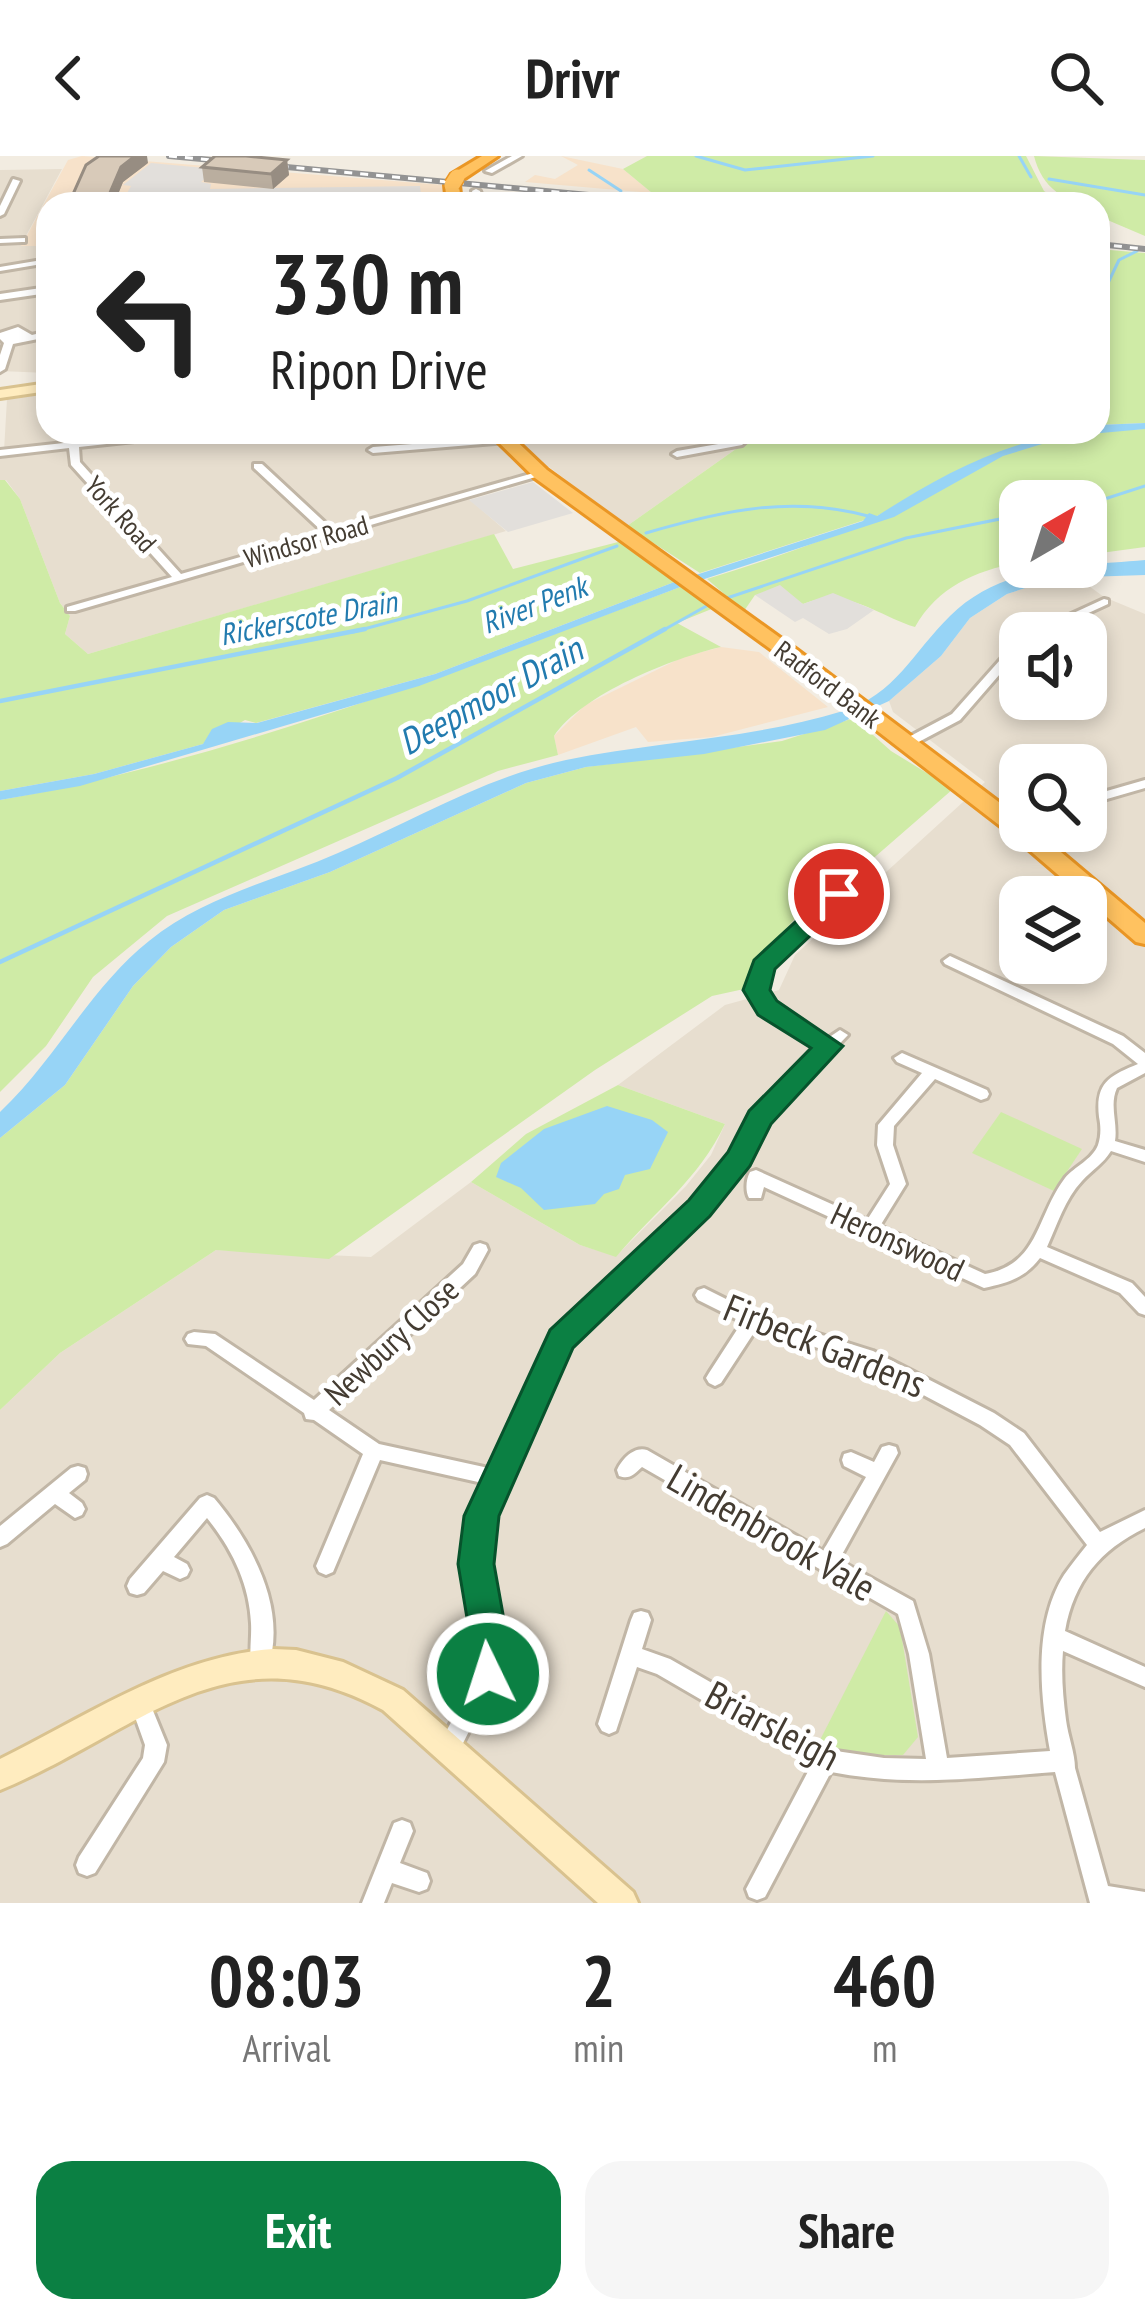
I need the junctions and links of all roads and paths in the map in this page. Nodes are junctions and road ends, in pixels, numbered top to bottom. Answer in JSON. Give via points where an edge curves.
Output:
{"nodes":[{"id":1,"x":518,"y":156,"type":"edge"},
{"id":2,"x":490,"y":164,"type":"edge"},
{"id":3,"x":16,"y":181,"type":"dead end"},
{"id":4,"x":454,"y":192,"type":"edge"},
{"id":5,"x":0,"y":213,"type":"edge"},
{"id":6,"x":22,"y":240,"type":"dead end"},
{"id":7,"x":0,"y":241,"type":"edge"},
{"id":8,"x":36,"y":263,"type":"edge"},
{"id":9,"x":0,"y":269,"type":"edge"},
{"id":10,"x":36,"y":294,"type":"edge"},
{"id":11,"x":0,"y":297,"type":"edge"},
{"id":12,"x":36,"y":335,"type":"edge"},
{"id":13,"x":3,"y":338,"type":"edge"},
{"id":14,"x":4,"y":381,"type":"edge"},
{"id":15,"x":36,"y":385,"type":"edge"},
{"id":16,"x":91,"y":444,"type":"edge"},
{"id":17,"x":428,"y":444,"type":"edge"},
{"id":18,"x":510,"y":444,"type":"edge"},
{"id":19,"x":735,"y":444,"type":"edge"},
{"id":20,"x":74,"y":446,"type":"junction"},
{"id":21,"x":373,"y":450,"type":"dead end"},
{"id":22,"x":0,"y":453,"type":"edge"},
{"id":23,"x":677,"y":454,"type":"dead end"},
{"id":24,"x":258,"y":466,"type":"dead end"},
{"id":25,"x":542,"y":474,"type":"junction"},
{"id":26,"x":331,"y":534,"type":"junction"},
{"id":27,"x":179,"y":578,"type":"junction"},
{"id":28,"x":1078,"y":598,"type":"dead end"},
{"id":29,"x":71,"y":609,"type":"dead end"},
{"id":30,"x":1081,"y":612,"type":"edge"},
{"id":31,"x":999,"y":668,"type":"edge"},
{"id":32,"x":907,"y":743,"type":"junction"},
{"id":33,"x":1145,"y":784,"type":"edge"},
{"id":34,"x":1107,"y":795,"type":"edge"},
{"id":35,"x":999,"y":811,"type":"edge"},
{"id":36,"x":1049,"y":852,"type":"edge"},
{"id":37,"x":837,"y":902,"type":"dead end"},
{"id":38,"x":1145,"y":936,"type":"edge"},
{"id":39,"x":950,"y":961,"type":"dead end"},
{"id":40,"x":902,"y":1058,"type":"dead end"},
{"id":41,"x":1145,"y":1064,"type":"edge"},
{"id":42,"x":932,"y":1072,"type":"junction"},
{"id":43,"x":981,"y":1094,"type":"dead end"},
{"id":44,"x":1107,"y":1144,"type":"junction"},
{"id":45,"x":1145,"y":1156,"type":"edge"},
{"id":46,"x":755,"y":1194,"type":"dead end"},
{"id":47,"x":870,"y":1228,"type":"junction"},
{"id":48,"x":480,"y":1250,"type":"dead end"},
{"id":49,"x":1038,"y":1250,"type":"junction"},
{"id":50,"x":469,"y":1268,"type":"junction"},
{"id":51,"x":490,"y":1276,"type":"dead end"},
{"id":52,"x":704,"y":1295,"type":"dead end"},
{"id":53,"x":1145,"y":1308,"type":"edge"},
{"id":54,"x":753,"y":1320,"type":"junction"},
{"id":55,"x":208,"y":1335,"type":"dead end"},
{"id":56,"x":715,"y":1378,"type":"dead end"},
{"id":57,"x":314,"y":1413,"type":"junction"},
{"id":58,"x":374,"y":1451,"type":"junction"},
{"id":59,"x":889,"y":1454,"type":"dead end"},
{"id":60,"x":851,"y":1460,"type":"dead end"},
{"id":61,"x":626,"y":1470,"type":"dead end"},
{"id":62,"x":878,"y":1473,"type":"junction"},
{"id":63,"x":78,"y":1474,"type":"dead end"},
{"id":64,"x":496,"y":1478,"type":"junction"},
{"id":65,"x":55,"y":1493,"type":"junction"},
{"id":66,"x":75,"y":1509,"type":"dead end"},
{"id":67,"x":1145,"y":1519,"type":"edge"},
{"id":68,"x":0,"y":1538,"type":"edge"},
{"id":69,"x":1098,"y":1544,"type":"junction"},
{"id":70,"x":160,"y":1559,"type":"junction"},
{"id":71,"x":827,"y":1563,"type":"junction"},
{"id":72,"x":326,"y":1566,"type":"dead end"},
{"id":73,"x":180,"y":1570,"type":"dead end"},
{"id":74,"x":137,"y":1586,"type":"dead end"},
{"id":75,"x":641,"y":1620,"type":"dead end"},
{"id":76,"x":1053,"y":1636,"type":"junction"},
{"id":77,"x":632,"y":1655,"type":"junction"},
{"id":78,"x":260,"y":1664,"type":"junction"},
{"id":79,"x":1145,"y":1677,"type":"edge"},
{"id":80,"x":140,"y":1703,"type":"junction"},
{"id":81,"x":609,"y":1724,"type":"dead end"},
{"id":82,"x":448,"y":1748,"type":"junction"},
{"id":83,"x":826,"y":1760,"type":"junction"},
{"id":84,"x":1065,"y":1760,"type":"junction"},
{"id":85,"x":3,"y":1763,"type":"edge"},
{"id":86,"x":938,"y":1767,"type":"junction"},
{"id":87,"x":401,"y":1831,"type":"dead end"},
{"id":88,"x":87,"y":1864,"type":"dead end"},
{"id":89,"x":386,"y":1869,"type":"junction"},
{"id":90,"x":419,"y":1881,"type":"dead end"},
{"id":91,"x":757,"y":1888,"type":"dead end"},
{"id":92,"x":1100,"y":1899,"type":"edge"},
{"id":93,"x":373,"y":1903,"type":"edge"},
{"id":94,"x":622,"y":1903,"type":"edge"},
{"id":95,"x":1145,"y":1903,"type":"edge"}],
"edges":[{"from":1,"to":2,"type":"street"},
{"from":2,"to":4,"type":"highway","via":[[454,181]]},
{"from":3,"to":5,"type":"street"},
{"from":6,"to":7,"type":"street"},
{"from":8,"to":9,"type":"street"},
{"from":10,"to":11,"type":"street"},
{"from":12,"to":13,"type":"street"},
{"from":13,"to":14,"type":"street"},
{"from":14,"to":15,"type":"street"},
{"from":16,"to":20,"type":"street"},
{"from":17,"to":21,"type":"street"},
{"from":18,"to":25,"type":"highway","name":"Radford Bank"},
{"from":19,"to":23,"type":"street"},
{"from":20,"to":22,"type":"street"},
{"from":20,"to":27,"type":"street","name":"York Road","via":[[75,463]]},
{"from":24,"to":26,"type":"street"},
{"from":25,"to":26,"type":"street","name":"Windsor Road"},
{"from":25,"to":32,"type":"highway","name":"Radford Bank"},
{"from":26,"to":27,"type":"street","name":"Windsor Road"},
{"from":27,"to":29,"type":"street","name":"Windsor Road"},
{"from":28,"to":30,"type":"street","via":[[1098,604]]},
{"from":31,"to":32,"type":"street","via":[[956,717]]},
{"from":32,"to":35,"type":"highway","name":"Radford Bank"},
{"from":33,"to":34,"type":"street"},
{"from":36,"to":38,"type":"highway","name":"Radford Bank"},
{"from":37,"to":64,"type":"street","via":[[763,966],[749,993],[835,1041],[759,1118],[740,1158],[699,1208],[561,1339]]},
{"from":39,"to":41,"type":"street","via":[[978,966],[1118,1040]]},
{"from":40,"to":42,"type":"street"},
{"from":41,"to":44,"type":"street","via":[[1106,1092]]},
{"from":42,"to":43,"type":"street"},
{"from":42,"to":47,"type":"street","via":[[886,1125],[898,1184]]},
{"from":44,"to":45,"type":"street"},
{"from":44,"to":49,"type":"street","via":[[1067,1188]]},
{"from":46,"to":47,"type":"street","name":"Heronswood","via":[[756,1176]]},
{"from":47,"to":49,"type":"street","name":"Heronswood","via":[[984,1280],[1023,1270]]},
{"from":48,"to":50,"type":"street","name":"Newbury Close"},
{"from":49,"to":53,"type":"street","via":[[1126,1288]]},
{"from":50,"to":51,"type":"street","name":"Newbury Close"},
{"from":50,"to":57,"type":"street","name":"Newbury Close"},
{"from":52,"to":54,"type":"street","name":"Firbeck Gardens"},
{"from":54,"to":56,"type":"street"},
{"from":54,"to":69,"type":"street","name":"Firbeck Gardens","via":[[867,1356],[987,1419],[1017,1439]]},
{"from":55,"to":57,"type":"street"},
{"from":57,"to":58,"type":"street"},
{"from":58,"to":64,"type":"street"},
{"from":58,"to":72,"type":"street"},
{"from":59,"to":62,"type":"street"},
{"from":60,"to":62,"type":"street"},
{"from":61,"to":71,"type":"street","name":"Lindenbrook Vale","via":[[640,1456]]},
{"from":62,"to":71,"type":"street"},
{"from":63,"to":65,"type":"street"},
{"from":64,"to":82,"type":"street","via":[[476,1564],[488,1674]]},
{"from":65,"to":66,"type":"street"},
{"from":65,"to":68,"type":"street"},
{"from":67,"to":69,"type":"street"},
{"from":69,"to":76,"type":"street","via":[[1071,1580]]},
{"from":70,"to":73,"type":"street"},
{"from":70,"to":74,"type":"street"},
{"from":70,"to":78,"type":"street","via":[[207,1504],[230,1529],[258,1587]]},
{"from":71,"to":86,"type":"street","name":"Lindenbrook Vale","via":[[906,1608]]},
{"from":75,"to":77,"type":"street"},
{"from":76,"to":79,"type":"street"},
{"from":76,"to":84,"type":"street","via":[[1052,1704]]},
{"from":77,"to":81,"type":"street"},
{"from":77,"to":83,"type":"street","name":"Briarsleigh"},
{"from":78,"to":80,"type":"street","via":[[194,1677]]},
{"from":78,"to":82,"type":"street","via":[[311,1664],[355,1678]]},
{"from":80,"to":85,"type":"street"},
{"from":80,"to":88,"type":"street","via":[[156,1745],[153,1762]]},
{"from":82,"to":94,"type":"street"},
{"from":83,"to":86,"type":"street","name":"Briarsleigh"},
{"from":83,"to":91,"type":"street"},
{"from":84,"to":86,"type":"street","name":"Briarsleigh"},
{"from":84,"to":92,"type":"street"},
{"from":87,"to":89,"type":"street"},
{"from":89,"to":90,"type":"street"},
{"from":89,"to":93,"type":"street"},
{"from":92,"to":95,"type":"street"}]}
